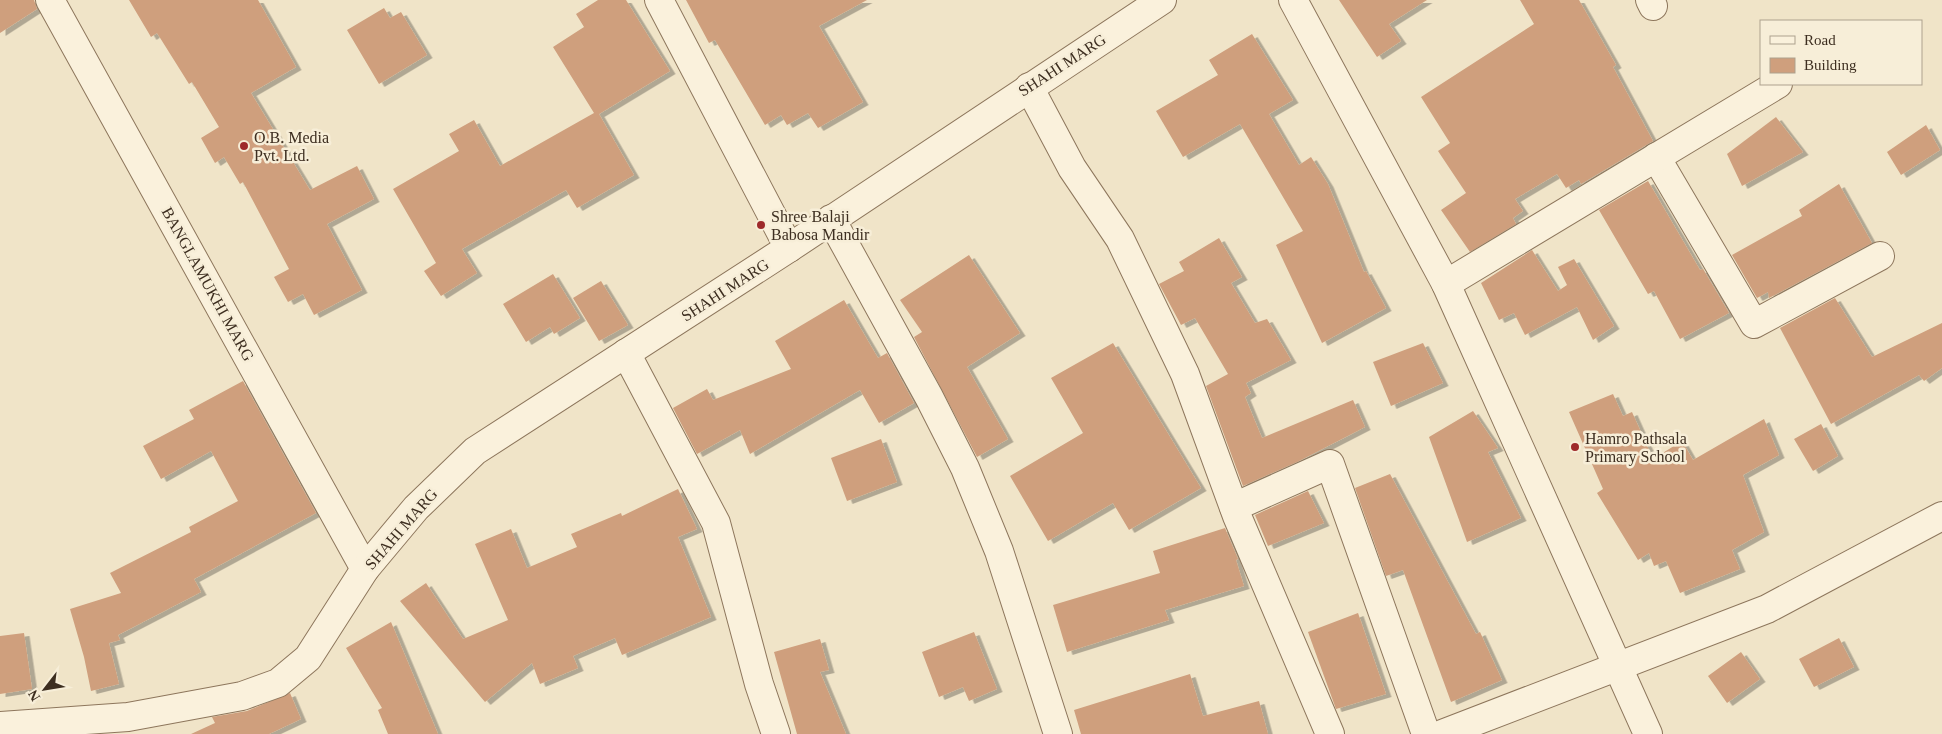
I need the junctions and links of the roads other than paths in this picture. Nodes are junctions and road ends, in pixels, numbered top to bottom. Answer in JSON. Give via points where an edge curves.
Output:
{"nodes":[{"id":1,"x":50,"y":0,"type":"edge"},
{"id":2,"x":659,"y":0,"type":"edge"},
{"id":3,"x":1162,"y":0,"type":"edge"},
{"id":4,"x":1293,"y":0,"type":"edge"},
{"id":5,"x":1776,"y":85,"type":"edge"},
{"id":6,"x":1029,"y":87,"type":"junction"},
{"id":7,"x":1656,"y":157,"type":"junction"},
{"id":8,"x":831,"y":219,"type":"junction"},
{"id":9,"x":789,"y":248,"type":"junction"},
{"id":10,"x":1880,"y":256,"type":"dead end"},
{"id":11,"x":1446,"y":284,"type":"junction"},
{"id":12,"x":626,"y":353,"type":"junction"},
{"id":13,"x":1234,"y":507,"type":"junction"},
{"id":14,"x":1942,"y":516,"type":"edge"},
{"id":15,"x":365,"y":569,"type":"junction"},
{"id":16,"x":1619,"y":666,"type":"junction"},
{"id":17,"x":0,"y":726,"type":"edge"},
{"id":18,"x":776,"y":734,"type":"edge"},
{"id":19,"x":1058,"y":734,"type":"edge"},
{"id":20,"x":1330,"y":734,"type":"edge"},
{"id":21,"x":1426,"y":734,"type":"edge"},
{"id":22,"x":1442,"y":734,"type":"edge"},
{"id":23,"x":1648,"y":734,"type":"edge"}],
"edges":[{"from":1,"to":15,"type":"street","name":"BANGLAMUKHI MARG"},
{"from":2,"to":9,"type":"street"},
{"from":3,"to":6,"type":"street","name":"SHAHI MARG"},
{"from":4,"to":11,"type":"street"},
{"from":5,"to":7,"type":"street"},
{"from":6,"to":8,"type":"street","name":"SHAHI MARG"},
{"from":6,"to":13,"type":"street","via":[[1072,168],[1120,240],[1141,281],[1185,374]]},
{"from":7,"to":10,"type":"street","via":[[1754,324]]},
{"from":7,"to":11,"type":"street"},
{"from":8,"to":9,"type":"street","name":"SHAHI MARG"},
{"from":8,"to":19,"type":"street","via":[[965,468],[999,551]]},
{"from":9,"to":12,"type":"street","name":"SHAHI MARG"},
{"from":11,"to":16,"type":"street"},
{"from":12,"to":15,"type":"street","name":"SHAHI MARG","via":[[475,452],[416,508]]},
{"from":12,"to":18,"type":"street","via":[[716,523],[759,684]]},
{"from":13,"to":20,"type":"street"},
{"from":13,"to":21,"type":"street","via":[[1330,464]]},
{"from":14,"to":16,"type":"street","via":[[1767,609]]},
{"from":15,"to":17,"type":"street","name":"SHAHI MARG","via":[[308,658],[278,682],[242,696],[128,717]]},
{"from":16,"to":22,"type":"street"},
{"from":16,"to":23,"type":"street"}]}
